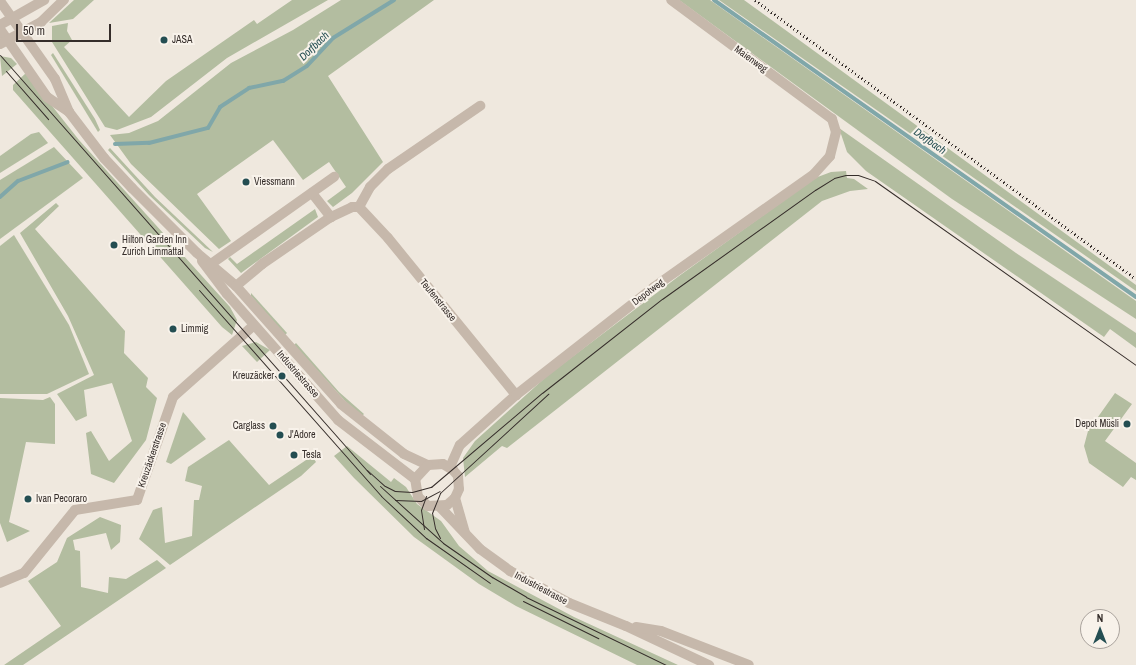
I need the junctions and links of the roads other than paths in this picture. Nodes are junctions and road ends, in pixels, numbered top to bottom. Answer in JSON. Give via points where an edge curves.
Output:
{"nodes":[{"id":1,"x":44,"y":0,"type":"edge"},
{"id":2,"x":64,"y":0,"type":"edge"},
{"id":3,"x":671,"y":0,"type":"edge"},
{"id":4,"x":0,"y":1,"type":"edge"},
{"id":5,"x":13,"y":17,"type":"junction"},
{"id":6,"x":0,"y":25,"type":"edge"},
{"id":7,"x":0,"y":29,"type":"edge"},
{"id":8,"x":24,"y":32,"type":"junction"},
{"id":9,"x":4,"y":42,"type":"edge"},
{"id":10,"x":480,"y":106,"type":"dead end"},
{"id":11,"x":68,"y":112,"type":"junction"},
{"id":12,"x":832,"y":119,"type":"joint"},
{"id":13,"x":334,"y":177,"type":"dead end"},
{"id":14,"x":312,"y":192,"type":"junction"},
{"id":15,"x":358,"y":207,"type":"junction"},
{"id":16,"x":331,"y":217,"type":"junction"},
{"id":17,"x":197,"y":253,"type":"junction"},
{"id":18,"x":211,"y":264,"type":"junction"},
{"id":19,"x":236,"y":286,"type":"junction"},
{"id":20,"x":254,"y":325,"type":"junction"},
{"id":21,"x":516,"y":395,"type":"junction"},
{"id":22,"x":428,"y":465,"type":"junction"},
{"id":23,"x":450,"y":467,"type":"junction"},
{"id":24,"x":415,"y":479,"type":"junction"},
{"id":25,"x":455,"y":498,"type":"junction"},
{"id":26,"x":440,"y":507,"type":"junction"},
{"id":27,"x":465,"y":535,"type":"junction"},
{"id":28,"x":0,"y":583,"type":"edge"},
{"id":29,"x":626,"y":626,"type":"junction"},
{"id":30,"x":709,"y":665,"type":"edge"},
{"id":31,"x":749,"y":665,"type":"edge"}],
"edges":[{"from":1,"to":5,"type":"street"},
{"from":2,"to":8,"type":"street","via":[[47,17]]},
{"from":3,"to":12,"type":"street","name":"Maienweg"},
{"from":4,"to":5,"type":"street","name":"Industriestrasse"},
{"from":5,"to":6,"type":"street"},
{"from":5,"to":8,"type":"street","name":"Industriestrasse"},
{"from":7,"to":9,"type":"street","name":"Industriestrasse"},
{"from":8,"to":9,"type":"street"},
{"from":8,"to":11,"type":"street","name":"Industriestrasse","via":[[55,79]]},
{"from":9,"to":11,"type":"street","name":"Industriestrasse","via":[[47,97]]},
{"from":10,"to":15,"type":"street","via":[[388,169],[370,187]]},
{"from":11,"to":17,"type":"street","name":"Industriestrasse","via":[[104,158]]},
{"from":12,"to":21,"type":"street","name":"Depotweg","via":[[836,132],[826,164],[654,287]]},
{"from":13,"to":14,"type":"street"},
{"from":14,"to":16,"type":"street"},
{"from":14,"to":18,"type":"street"},
{"from":15,"to":16,"type":"street"},
{"from":15,"to":21,"type":"street","name":"Teufenstrasse","via":[[388,238]]},
{"from":16,"to":19,"type":"street","via":[[262,264]]},
{"from":17,"to":18,"type":"street","name":"Industriestrasse"},
{"from":17,"to":20,"type":"street","name":"Industriestrasse","via":[[212,276]]},
{"from":18,"to":19,"type":"street","name":"Industriestrasse"},
{"from":19,"to":22,"type":"street","name":"Industriestrasse","via":[[341,404],[390,445]]},
{"from":20,"to":24,"type":"street","name":"Industriestrasse","via":[[352,434]]},
{"from":20,"to":28,"type":"street","name":"Kreuzäckerstrasse","via":[[172,397],[137,500],[75,510],[24,573]]},
{"from":21,"to":23,"type":"street","name":"Depotweg","via":[[460,445]]},
{"from":22,"to":23,"type":"street","name":"Industriestrasse","via":[[443,464]]},
{"from":22,"to":24,"type":"street"},
{"from":23,"to":25,"type":"street","via":[[458,476],[459,489]]},
{"from":24,"to":26,"type":"street","via":[[416,492],[421,501],[428,506]]},
{"from":25,"to":26,"type":"street"},
{"from":25,"to":27,"type":"street"},
{"from":26,"to":27,"type":"street","name":"Industriestrasse"},
{"from":27,"to":29,"type":"street","name":"Industriestrasse","via":[[489,557],[515,574],[569,602]]},
{"from":29,"to":30,"type":"street","name":"Industriestrasse"},
{"from":29,"to":31,"type":"street","name":"Industriestrasse","via":[[661,631]]}]}
